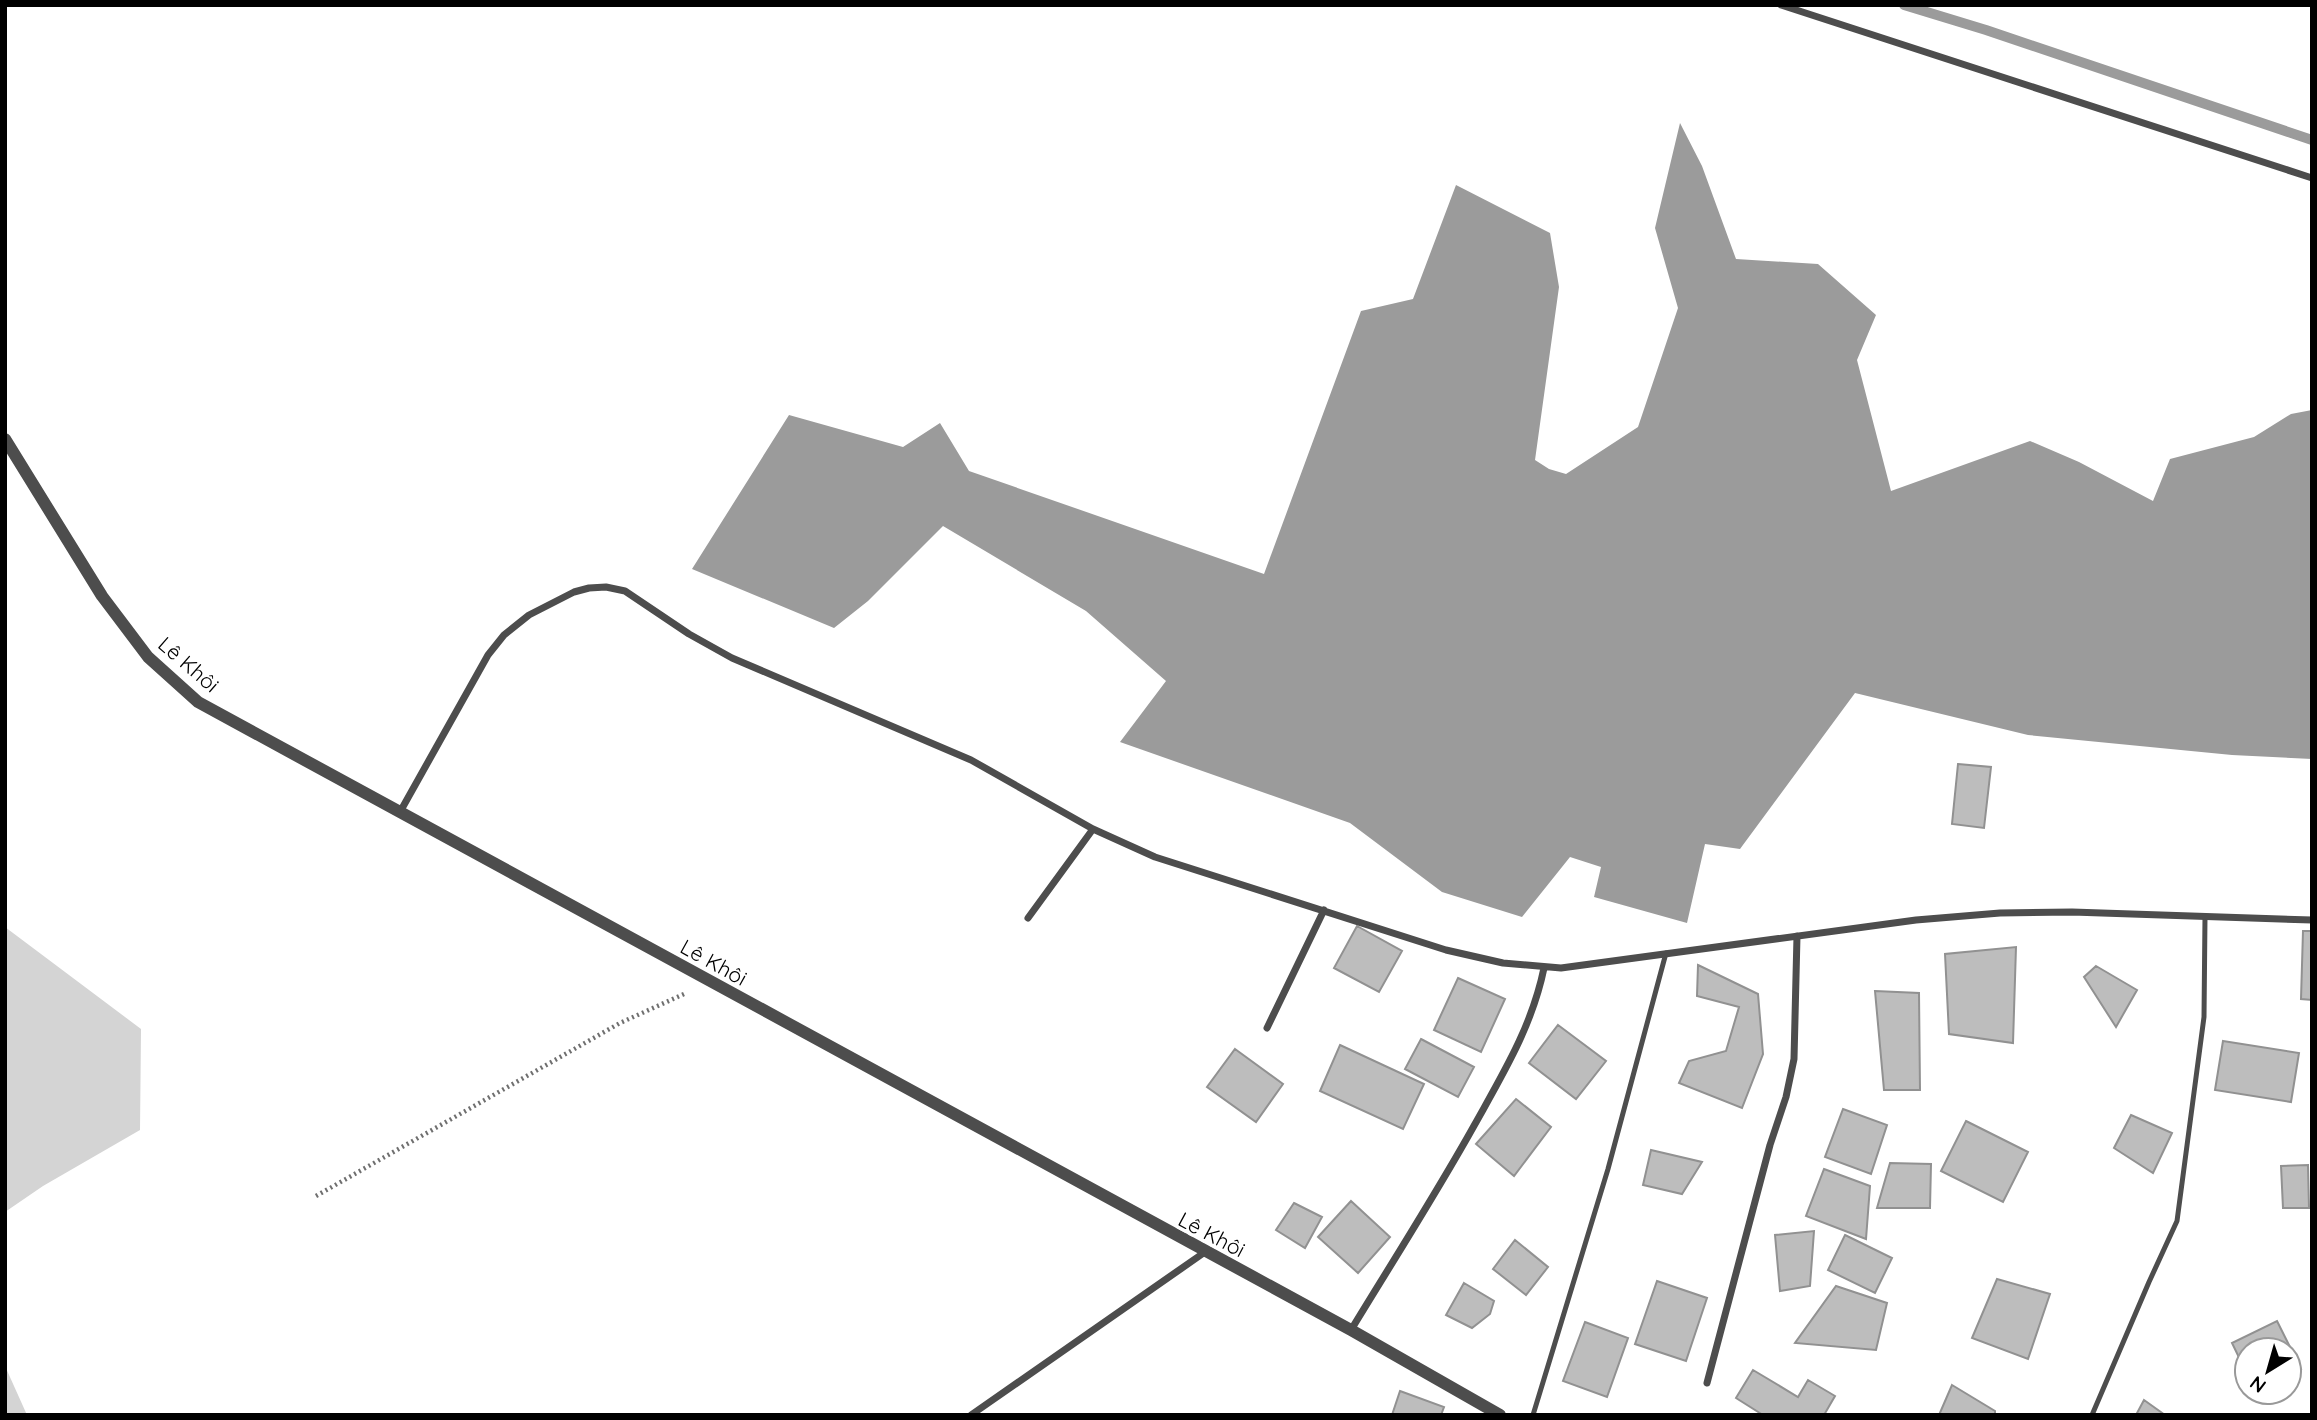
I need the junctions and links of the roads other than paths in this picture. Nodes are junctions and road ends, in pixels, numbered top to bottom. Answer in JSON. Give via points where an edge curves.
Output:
{"nodes":[{"id":1,"x":1781,"y":5,"type":"edge"},
{"id":2,"x":2312,"y":178,"type":"edge"},
{"id":3,"x":5,"y":439,"type":"edge"},
{"id":4,"x":400,"y":812,"type":"junction"},
{"id":5,"x":1093,"y":829,"type":"junction"},
{"id":6,"x":1324,"y":910,"type":"junction"},
{"id":7,"x":2205,"y":917,"type":"junction"},
{"id":8,"x":1028,"y":918,"type":"dead end"},
{"id":9,"x":2312,"y":920,"type":"edge"},
{"id":10,"x":1797,"y":936,"type":"junction"},
{"id":11,"x":1666,"y":953,"type":"junction"},
{"id":12,"x":1544,"y":968,"type":"junction"},
{"id":13,"x":1267,"y":1028,"type":"dead end"},
{"id":14,"x":1205,"y":1252,"type":"junction"},
{"id":15,"x":1351,"y":1330,"type":"junction"},
{"id":16,"x":1707,"y":1383,"type":"dead end"},
{"id":17,"x":971,"y":1415,"type":"edge"},
{"id":18,"x":1500,"y":1415,"type":"edge"},
{"id":19,"x":1533,"y":1415,"type":"edge"},
{"id":20,"x":2092,"y":1415,"type":"edge"}],
"edges":[{"from":1,"to":2,"type":"street"},
{"from":3,"to":4,"type":"street","name":"Lê Khôi","via":[[102,596],[148,657],[198,702]]},
{"from":4,"to":5,"type":"street","via":[[488,655],[504,635],[529,615],[574,592],[606,587],[635,596],[732,658],[971,760]]},
{"from":4,"to":14,"type":"street","name":"Lê Khôi"},
{"from":5,"to":6,"type":"street","via":[[1155,857]]},
{"from":5,"to":8,"type":"street"},
{"from":6,"to":12,"type":"street","via":[[1446,950]]},
{"from":6,"to":13,"type":"street"},
{"from":7,"to":9,"type":"street"},
{"from":7,"to":10,"type":"street","via":[[2000,913]]},
{"from":7,"to":20,"type":"lane","via":[[2204,1017],[2177,1222]]},
{"from":10,"to":11,"type":"street"},
{"from":10,"to":16,"type":"street","via":[[1794,1059]]},
{"from":11,"to":12,"type":"street"},
{"from":11,"to":19,"type":"lane","via":[[1608,1169]]},
{"from":12,"to":15,"type":"street","via":[[1530,1021],[1501,1079]]},
{"from":14,"to":15,"type":"street","name":"Lê Khôi"},
{"from":14,"to":17,"type":"street"},
{"from":15,"to":18,"type":"street","name":"Lê Khôi"}]}
